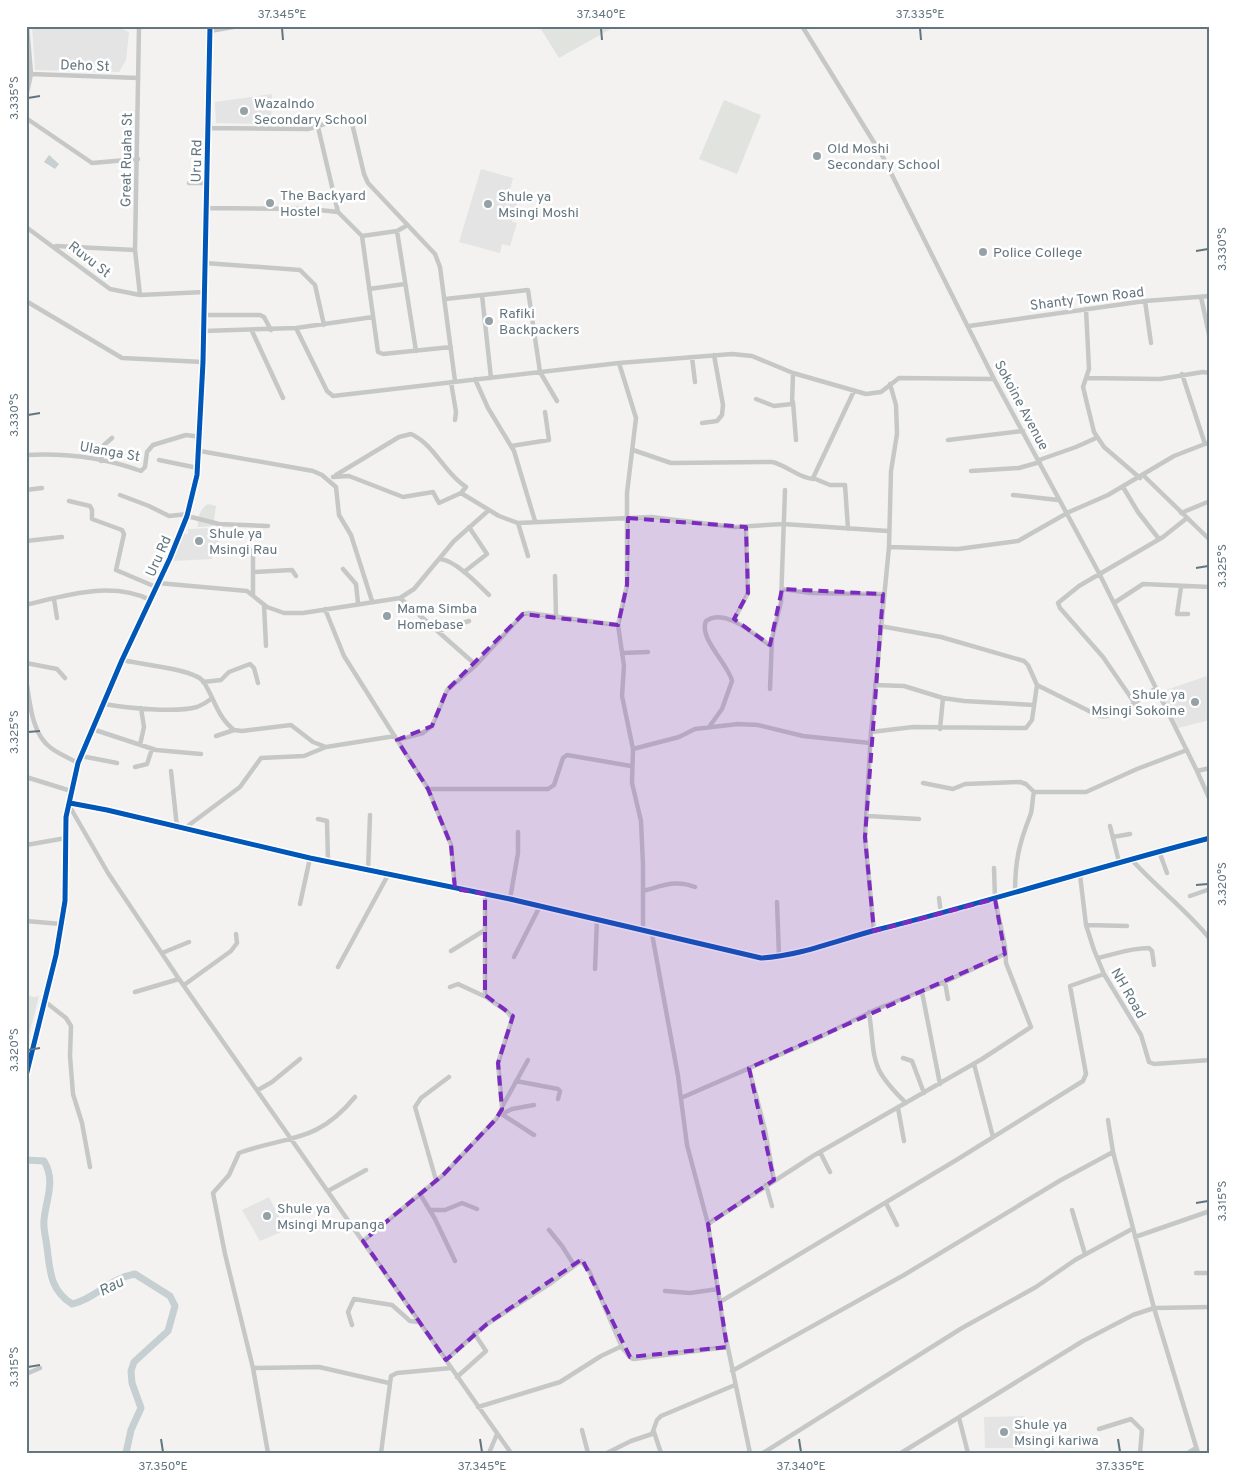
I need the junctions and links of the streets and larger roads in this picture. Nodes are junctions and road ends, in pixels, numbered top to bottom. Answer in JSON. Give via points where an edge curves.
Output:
{"nodes":[{"id":1,"x":27,"y":26,"type":"edge"},
{"id":2,"x":139,"y":26,"type":"edge"},
{"id":3,"x":239,"y":26,"type":"edge"},
{"id":4,"x":802,"y":26,"type":"edge"},
{"id":5,"x":210,"y":29,"type":"edge"},
{"id":6,"x":31,"y":74,"type":"junction"},
{"id":7,"x":138,"y":78,"type":"junction"},
{"id":8,"x":26,"y":97,"type":"edge"},
{"id":9,"x":26,"y":118,"type":"edge"},
{"id":10,"x":318,"y":127,"type":"junction"},
{"id":11,"x":208,"y":128,"type":"junction"},
{"id":12,"x":138,"y":159,"type":"junction"},
{"id":13,"x":189,"y":183,"type":"dead end"},
{"id":14,"x":207,"y":183,"type":"junction"},
{"id":15,"x":206,"y":208,"type":"junction"},
{"id":16,"x":338,"y":212,"type":"junction"},
{"id":17,"x":406,"y":226,"type":"junction"},
{"id":18,"x":26,"y":227,"type":"edge"},
{"id":19,"x":397,"y":231,"type":"junction"},
{"id":20,"x":362,"y":236,"type":"junction"},
{"id":21,"x":55,"y":246,"type":"junction"},
{"id":22,"x":135,"y":250,"type":"junction"},
{"id":23,"x":205,"y":263,"type":"junction"},
{"id":24,"x":405,"y":284,"type":"junction"},
{"id":25,"x":369,"y":288,"type":"junction"},
{"id":26,"x":204,"y":292,"type":"junction"},
{"id":27,"x":140,"y":295,"type":"junction"},
{"id":28,"x":482,"y":295,"type":"junction"},
{"id":29,"x":1210,"y":296,"type":"edge"},
{"id":30,"x":1200,"y":297,"type":"junction"},
{"id":31,"x":445,"y":299,"type":"junction"},
{"id":32,"x":26,"y":301,"type":"edge"},
{"id":33,"x":1145,"y":301,"type":"junction"},
{"id":34,"x":1086,"y":309,"type":"junction"},
{"id":35,"x":204,"y":315,"type":"junction"},
{"id":36,"x":373,"y":317,"type":"junction"},
{"id":37,"x":324,"y":325,"type":"junction"},
{"id":38,"x":968,"y":326,"type":"junction"},
{"id":39,"x":296,"y":328,"type":"junction"},
{"id":40,"x":271,"y":330,"type":"junction"},
{"id":41,"x":204,"y":331,"type":"junction"},
{"id":42,"x":252,"y":331,"type":"junction"},
{"id":43,"x":1210,"y":339,"type":"edge"},
{"id":44,"x":1151,"y":343,"type":"dead end"},
{"id":45,"x":451,"y":347,"type":"junction"},
{"id":46,"x":416,"y":351,"type":"junction"},
{"id":47,"x":1210,"y":351,"type":"edge"},
{"id":48,"x":714,"y":355,"type":"junction"},
{"id":49,"x":692,"y":357,"type":"junction"},
{"id":50,"x":203,"y":362,"type":"junction"},
{"id":51,"x":620,"y":363,"type":"junction"},
{"id":52,"x":540,"y":372,"type":"junction"},
{"id":53,"x":793,"y":373,"type":"junction"},
{"id":54,"x":1210,"y":373,"type":"edge"},
{"id":55,"x":1182,"y":374,"type":"junction"},
{"id":56,"x":491,"y":378,"type":"junction"},
{"id":57,"x":1086,"y":378,"type":"junction"},
{"id":58,"x":475,"y":379,"type":"junction"},
{"id":59,"x":994,"y":379,"type":"junction"},
{"id":60,"x":453,"y":382,"type":"junction"},
{"id":61,"x":695,"y":382,"type":"dead end"},
{"id":62,"x":890,"y":384,"type":"junction"},
{"id":63,"x":854,"y":391,"type":"junction"},
{"id":64,"x":284,"y":398,"type":"dead end"},
{"id":65,"x":756,"y":400,"type":"dead end"},
{"id":66,"x":557,"y":401,"type":"dead end"},
{"id":67,"x":793,"y":402,"type":"junction"},
{"id":68,"x":545,"y":412,"type":"dead end"},
{"id":69,"x":455,"y":420,"type":"dead end"},
{"id":70,"x":702,"y":423,"type":"dead end"},
{"id":71,"x":1023,"y":431,"type":"junction"},
{"id":72,"x":201,"y":437,"type":"junction"},
{"id":73,"x":112,"y":438,"type":"dead end"},
{"id":74,"x":1096,"y":438,"type":"junction"},
{"id":75,"x":796,"y":440,"type":"dead end"},
{"id":76,"x":948,"y":440,"type":"dead end"},
{"id":77,"x":1207,"y":443,"type":"edge"},
{"id":78,"x":511,"y":446,"type":"junction"},
{"id":79,"x":633,"y":450,"type":"junction"},
{"id":80,"x":200,"y":451,"type":"junction"},
{"id":81,"x":26,"y":455,"type":"edge"},
{"id":82,"x":159,"y":460,"type":"dead end"},
{"id":83,"x":101,"y":461,"type":"junction"},
{"id":84,"x":1039,"y":461,"type":"junction"},
{"id":85,"x":198,"y":468,"type":"junction"},
{"id":86,"x":971,"y":471,"type":"dead end"},
{"id":87,"x":1142,"y":477,"type":"junction"},
{"id":88,"x":331,"y":479,"type":"junction"},
{"id":89,"x":813,"y":479,"type":"junction"},
{"id":90,"x":1123,"y":487,"type":"junction"},
{"id":91,"x":42,"y":488,"type":"dead end"},
{"id":92,"x":26,"y":490,"type":"edge"},
{"id":93,"x":785,"y":490,"type":"dead end"},
{"id":94,"x":461,"y":493,"type":"junction"},
{"id":95,"x":120,"y":494,"type":"dead end"},
{"id":96,"x":1012,"y":495,"type":"dead end"},
{"id":97,"x":1058,"y":500,"type":"junction"},
{"id":98,"x":1210,"y":500,"type":"edge"},
{"id":99,"x":69,"y":501,"type":"dead end"},
{"id":100,"x":489,"y":510,"type":"junction"},
{"id":101,"x":1181,"y":513,"type":"junction"},
{"id":102,"x":1066,"y":514,"type":"junction"},
{"id":103,"x":188,"y":515,"type":"junction"},
{"id":104,"x":628,"y":518,"type":"junction"},
{"id":105,"x":1187,"y":518,"type":"junction"},
{"id":106,"x":535,"y":521,"type":"junction"},
{"id":107,"x":518,"y":523,"type":"junction"},
{"id":108,"x":783,"y":524,"type":"junction"},
{"id":109,"x":268,"y":526,"type":"dead end"},
{"id":110,"x":469,"y":527,"type":"junction"},
{"id":111,"x":746,"y":527,"type":"junction"},
{"id":112,"x":848,"y":529,"type":"junction"},
{"id":113,"x":888,"y":530,"type":"junction"},
{"id":114,"x":62,"y":537,"type":"dead end"},
{"id":115,"x":1159,"y":539,"type":"junction"},
{"id":116,"x":1210,"y":540,"type":"edge"},
{"id":117,"x":26,"y":541,"type":"edge"},
{"id":118,"x":889,"y":547,"type":"junction"},
{"id":119,"x":253,"y":550,"type":"dead end"},
{"id":120,"x":528,"y":556,"type":"dead end"},
{"id":121,"x":440,"y":559,"type":"junction"},
{"id":122,"x":343,"y":570,"type":"dead end"},
{"id":123,"x":253,"y":572,"type":"junction"},
{"id":124,"x":464,"y":572,"type":"junction"},
{"id":125,"x":1099,"y":573,"type":"junction"},
{"id":126,"x":296,"y":576,"type":"dead end"},
{"id":127,"x":555,"y":576,"type":"dead end"},
{"id":128,"x":157,"y":585,"type":"junction"},
{"id":129,"x":1181,"y":587,"type":"junction"},
{"id":130,"x":1210,"y":587,"type":"edge"},
{"id":131,"x":782,"y":589,"type":"junction"},
{"id":132,"x":883,"y":594,"type":"junction"},
{"id":133,"x":253,"y":595,"type":"junction"},
{"id":134,"x":489,"y":595,"type":"dead end"},
{"id":135,"x":400,"y":598,"type":"junction"},
{"id":136,"x":54,"y":599,"type":"junction"},
{"id":137,"x":150,"y":600,"type":"junction"},
{"id":138,"x":372,"y":601,"type":"junction"},
{"id":139,"x":358,"y":603,"type":"junction"},
{"id":140,"x":1114,"y":603,"type":"junction"},
{"id":141,"x":26,"y":605,"type":"edge"},
{"id":142,"x":264,"y":605,"type":"junction"},
{"id":143,"x":325,"y":609,"type":"junction"},
{"id":144,"x":1188,"y":614,"type":"dead end"},
{"id":145,"x":556,"y":616,"type":"junction"},
{"id":146,"x":57,"y":618,"type":"dead end"},
{"id":147,"x":734,"y":620,"type":"junction"},
{"id":148,"x":469,"y":622,"type":"dead end"},
{"id":149,"x":618,"y":625,"type":"junction"},
{"id":150,"x":880,"y":626,"type":"junction"},
{"id":151,"x":438,"y":631,"type":"junction"},
{"id":152,"x":266,"y":646,"type":"dead end"},
{"id":153,"x":771,"y":646,"type":"junction"},
{"id":154,"x":648,"y":652,"type":"dead end"},
{"id":155,"x":622,"y":654,"type":"junction"},
{"id":156,"x":122,"y":660,"type":"junction"},
{"id":157,"x":26,"y":663,"type":"edge"},
{"id":158,"x":476,"y":665,"type":"junction"},
{"id":159,"x":65,"y":678,"type":"dead end"},
{"id":160,"x":26,"y":679,"type":"edge"},
{"id":161,"x":203,"y":682,"type":"junction"},
{"id":162,"x":258,"y":683,"type":"dead end"},
{"id":163,"x":875,"y":685,"type":"junction"},
{"id":164,"x":1037,"y":685,"type":"junction"},
{"id":165,"x":27,"y":686,"type":"edge"},
{"id":166,"x":1155,"y":688,"type":"junction"},
{"id":167,"x":770,"y":689,"type":"dead end"},
{"id":168,"x":943,"y":698,"type":"junction"},
{"id":169,"x":211,"y":699,"type":"junction"},
{"id":170,"x":1134,"y":702,"type":"junction"},
{"id":171,"x":104,"y":704,"type":"junction"},
{"id":172,"x":1034,"y":705,"type":"junction"},
{"id":173,"x":141,"y":708,"type":"junction"},
{"id":174,"x":709,"y":728,"type":"junction"},
{"id":175,"x":940,"y":728,"type":"junction"},
{"id":176,"x":92,"y":729,"type":"junction"},
{"id":177,"x":234,"y":730,"type":"junction"},
{"id":178,"x":871,"y":732,"type":"junction"},
{"id":179,"x":216,"y":736,"type":"dead end"},
{"id":180,"x":396,"y":738,"type":"junction"},
{"id":181,"x":870,"y":743,"type":"junction"},
{"id":182,"x":140,"y":745,"type":"junction"},
{"id":183,"x":326,"y":747,"type":"junction"},
{"id":184,"x":152,"y":749,"type":"junction"},
{"id":185,"x":633,"y":749,"type":"junction"},
{"id":186,"x":1187,"y":750,"type":"junction"},
{"id":187,"x":201,"y":754,"type":"dead end"},
{"id":188,"x":81,"y":756,"type":"junction"},
{"id":189,"x":78,"y":763,"type":"junction"},
{"id":190,"x":117,"y":763,"type":"dead end"},
{"id":191,"x":631,"y":766,"type":"junction"},
{"id":192,"x":135,"y":767,"type":"dead end"},
{"id":193,"x":1210,"y":768,"type":"edge"},
{"id":194,"x":171,"y":771,"type":"dead end"},
{"id":195,"x":1197,"y":771,"type":"junction"},
{"id":196,"x":26,"y":777,"type":"edge"},
{"id":197,"x":923,"y":783,"type":"dead end"},
{"id":198,"x":428,"y":789,"type":"junction"},
{"id":199,"x":71,"y":790,"type":"junction"},
{"id":200,"x":1034,"y":792,"type":"junction"},
{"id":201,"x":1210,"y":799,"type":"edge"},
{"id":202,"x":70,"y":805,"type":"junction"},
{"id":203,"x":370,"y":815,"type":"dead end"},
{"id":204,"x":868,"y":816,"type":"junction"},
{"id":205,"x":318,"y":819,"type":"dead end"},
{"id":206,"x":919,"y":819,"type":"dead end"},
{"id":207,"x":177,"y":826,"type":"junction"},
{"id":208,"x":1110,"y":826,"type":"dead end"},
{"id":209,"x":185,"y":829,"type":"junction"},
{"id":210,"x":518,"y":832,"type":"dead end"},
{"id":211,"x":1130,"y":834,"type":"dead end"},
{"id":212,"x":1113,"y":837,"type":"junction"},
{"id":213,"x":66,"y":838,"type":"junction"},
{"id":214,"x":1210,"y":838,"type":"edge"},
{"id":215,"x":26,"y":845,"type":"edge"},
{"id":216,"x":1159,"y":851,"type":"junction"},
{"id":217,"x":310,"y":858,"type":"junction"},
{"id":218,"x":1130,"y":859,"type":"junction"},
{"id":219,"x":328,"y":862,"type":"junction"},
{"id":220,"x":1119,"y":862,"type":"junction"},
{"id":221,"x":994,"y":868,"type":"dead end"},
{"id":222,"x":368,"y":871,"type":"junction"},
{"id":223,"x":1166,"y":873,"type":"dead end"},
{"id":224,"x":388,"y":875,"type":"junction"},
{"id":225,"x":1080,"y":875,"type":"junction"},
{"id":226,"x":695,"y":887,"type":"dead end"},
{"id":227,"x":455,"y":889,"type":"junction"},
{"id":228,"x":1210,"y":889,"type":"edge"},
{"id":229,"x":643,"y":891,"type":"junction"},
{"id":230,"x":1016,"y":893,"type":"junction"},
{"id":231,"x":486,"y":894,"type":"junction"},
{"id":232,"x":1190,"y":896,"type":"dead end"},
{"id":233,"x":939,"y":898,"type":"dead end"},
{"id":234,"x":995,"y":899,"type":"junction"},
{"id":235,"x":510,"y":900,"type":"junction"},
{"id":236,"x":777,"y":902,"type":"dead end"},
{"id":237,"x":300,"y":904,"type":"dead end"},
{"id":238,"x":540,"y":906,"type":"junction"},
{"id":239,"x":941,"y":914,"type":"junction"},
{"id":240,"x":596,"y":919,"type":"junction"},
{"id":241,"x":26,"y":921,"type":"edge"},
{"id":242,"x":61,"y":924,"type":"junction"},
{"id":243,"x":1086,"y":925,"type":"junction"},
{"id":244,"x":1127,"y":926,"type":"dead end"},
{"id":245,"x":484,"y":930,"type":"junction"},
{"id":246,"x":643,"y":931,"type":"junction"},
{"id":247,"x":874,"y":931,"type":"junction"},
{"id":248,"x":236,"y":934,"type":"dead end"},
{"id":249,"x":652,"y":934,"type":"junction"},
{"id":250,"x":1210,"y":940,"type":"edge"},
{"id":251,"x":189,"y":942,"type":"dead end"},
{"id":252,"x":451,"y":951,"type":"dead end"},
{"id":253,"x":162,"y":953,"type":"junction"},
{"id":254,"x":1005,"y":954,"type":"junction"},
{"id":255,"x":779,"y":956,"type":"junction"},
{"id":256,"x":514,"y":957,"type":"dead end"},
{"id":257,"x":1098,"y":958,"type":"junction"},
{"id":258,"x":1154,"y":965,"type":"dead end"},
{"id":259,"x":338,"y":966,"type":"dead end"},
{"id":260,"x":595,"y":969,"type":"dead end"},
{"id":261,"x":1104,"y":974,"type":"junction"},
{"id":262,"x":180,"y":979,"type":"junction"},
{"id":263,"x":945,"y":982,"type":"junction"},
{"id":264,"x":184,"y":985,"type":"junction"},
{"id":265,"x":450,"y":987,"type":"dead end"},
{"id":266,"x":135,"y":992,"type":"dead end"},
{"id":267,"x":922,"y":992,"type":"junction"},
{"id":268,"x":486,"y":997,"type":"junction"},
{"id":269,"x":948,"y":999,"type":"dead end"},
{"id":270,"x":43,"y":1000,"type":"junction"},
{"id":271,"x":869,"y":1012,"type":"junction"},
{"id":272,"x":903,"y":1058,"type":"dead end"},
{"id":273,"x":300,"y":1059,"type":"dead end"},
{"id":274,"x":528,"y":1060,"type":"dead end"},
{"id":275,"x":1210,"y":1060,"type":"edge"},
{"id":276,"x":974,"y":1064,"type":"junction"},
{"id":277,"x":749,"y":1068,"type":"junction"},
{"id":278,"x":26,"y":1076,"type":"edge"},
{"id":279,"x":449,"y":1077,"type":"dead end"},
{"id":280,"x":516,"y":1081,"type":"junction"},
{"id":281,"x":940,"y":1084,"type":"junction"},
{"id":282,"x":258,"y":1090,"type":"junction"},
{"id":283,"x":924,"y":1093,"type":"junction"},
{"id":284,"x":356,"y":1097,"type":"dead end"},
{"id":285,"x":681,"y":1098,"type":"junction"},
{"id":286,"x":558,"y":1099,"type":"dead end"},
{"id":287,"x":906,"y":1103,"type":"junction"},
{"id":288,"x":534,"y":1104,"type":"dead end"},
{"id":289,"x":898,"y":1108,"type":"junction"},
{"id":290,"x":501,"y":1112,"type":"junction"},
{"id":291,"x":1108,"y":1120,"type":"dead end"},
{"id":292,"x":534,"y":1135,"type":"dead end"},
{"id":293,"x":992,"y":1137,"type":"junction"},
{"id":294,"x":292,"y":1140,"type":"junction"},
{"id":295,"x":904,"y":1141,"type":"dead end"},
{"id":296,"x":820,"y":1152,"type":"junction"},
{"id":297,"x":1113,"y":1152,"type":"junction"},
{"id":298,"x":90,"y":1168,"type":"dead end"},
{"id":299,"x":366,"y":1170,"type":"dead end"},
{"id":300,"x":830,"y":1172,"type":"dead end"},
{"id":301,"x":436,"y":1180,"type":"junction"},
{"id":302,"x":774,"y":1180,"type":"junction"},
{"id":303,"x":766,"y":1186,"type":"junction"},
{"id":304,"x":328,"y":1191,"type":"junction"},
{"id":305,"x":420,"y":1194,"type":"junction"},
{"id":306,"x":886,"y":1203,"type":"junction"},
{"id":307,"x":772,"y":1206,"type":"dead end"},
{"id":308,"x":476,"y":1209,"type":"dead end"},
{"id":309,"x":430,"y":1210,"type":"junction"},
{"id":310,"x":1072,"y":1210,"type":"dead end"},
{"id":311,"x":1210,"y":1212,"type":"edge"},
{"id":312,"x":708,"y":1224,"type":"junction"},
{"id":313,"x":897,"y":1225,"type":"dead end"},
{"id":314,"x":1132,"y":1228,"type":"junction"},
{"id":315,"x":549,"y":1230,"type":"dead end"},
{"id":316,"x":1135,"y":1237,"type":"junction"},
{"id":317,"x":363,"y":1242,"type":"junction"},
{"id":318,"x":1085,"y":1254,"type":"junction"},
{"id":319,"x":455,"y":1261,"type":"dead end"},
{"id":320,"x":574,"y":1265,"type":"junction"},
{"id":321,"x":1196,"y":1272,"type":"dead end"},
{"id":322,"x":1210,"y":1273,"type":"edge"},
{"id":323,"x":718,"y":1289,"type":"junction"},
{"id":324,"x":665,"y":1291,"type":"dead end"},
{"id":325,"x":720,"y":1302,"type":"junction"},
{"id":326,"x":1210,"y":1307,"type":"edge"},
{"id":327,"x":1154,"y":1308,"type":"junction"},
{"id":328,"x":418,"y":1322,"type":"junction"},
{"id":329,"x":352,"y":1325,"type":"dead end"},
{"id":330,"x":474,"y":1334,"type":"junction"},
{"id":331,"x":622,"y":1347,"type":"junction"},
{"id":332,"x":727,"y":1347,"type":"junction"},
{"id":333,"x":446,"y":1360,"type":"junction"},
{"id":334,"x":40,"y":1368,"type":"dead end"},
{"id":335,"x":253,"y":1368,"type":"junction"},
{"id":336,"x":451,"y":1368,"type":"junction"},
{"id":337,"x":732,"y":1371,"type":"junction"},
{"id":338,"x":26,"y":1374,"type":"edge"},
{"id":339,"x":457,"y":1377,"type":"junction"},
{"id":340,"x":388,"y":1383,"type":"junction"},
{"id":341,"x":735,"y":1385,"type":"junction"},
{"id":342,"x":478,"y":1407,"type":"junction"},
{"id":343,"x":959,"y":1418,"type":"junction"},
{"id":344,"x":1099,"y":1429,"type":"dead end"},
{"id":345,"x":582,"y":1430,"type":"dead end"},
{"id":346,"x":654,"y":1432,"type":"junction"},
{"id":347,"x":497,"y":1434,"type":"junction"},
{"id":348,"x":1197,"y":1450,"type":"edge"},
{"id":349,"x":268,"y":1453,"type":"edge"},
{"id":350,"x":380,"y":1453,"type":"edge"},
{"id":351,"x":488,"y":1453,"type":"edge"},
{"id":352,"x":511,"y":1453,"type":"edge"},
{"id":353,"x":588,"y":1453,"type":"edge"},
{"id":354,"x":607,"y":1453,"type":"edge"},
{"id":355,"x":661,"y":1453,"type":"edge"},
{"id":356,"x":750,"y":1453,"type":"edge"},
{"id":357,"x":763,"y":1453,"type":"edge"},
{"id":358,"x":901,"y":1453,"type":"edge"},
{"id":359,"x":968,"y":1453,"type":"edge"},
{"id":360,"x":1140,"y":1453,"type":"edge"},
{"id":361,"x":1188,"y":1453,"type":"edge"}],
"edges":[{"from":1,"to":6,"type":"street"},
{"from":2,"to":7,"type":"street","name":"Great Ruaha St"},
{"from":3,"to":5,"type":"street"},
{"from":4,"to":38,"type":"street","name":"Sokoine Avenue","via":[[870,133]]},
{"from":5,"to":11,"type":"street","name":"Uru Rd"},
{"from":6,"to":7,"type":"street","name":"Deho St"},
{"from":6,"to":8,"type":"street"},
{"from":7,"to":12,"type":"street","name":"Great Ruaha St"},
{"from":9,"to":12,"type":"street","via":[[92,162]]},
{"from":10,"to":11,"type":"street"},
{"from":10,"to":16,"type":"street"},
{"from":10,"to":17,"type":"street","via":[[344,118],[351,119],[368,184]]},
{"from":11,"to":14,"type":"street","name":"Uru Rd"},
{"from":12,"to":22,"type":"street","name":"Great Ruaha St"},
{"from":13,"to":14,"type":"street"},
{"from":14,"to":15,"type":"street","name":"Uru Rd"},
{"from":15,"to":16,"type":"street","via":[[310,208]]},
{"from":15,"to":23,"type":"street","name":"Uru Rd"},
{"from":16,"to":20,"type":"street"},
{"from":17,"to":19,"type":"street"},
{"from":17,"to":31,"type":"street","via":[[434,254],[440,267]]},
{"from":18,"to":21,"type":"street","name":"Ruvu St"},
{"from":19,"to":20,"type":"street"},
{"from":19,"to":24,"type":"street"},
{"from":20,"to":25,"type":"street"},
{"from":21,"to":22,"type":"street"},
{"from":21,"to":27,"type":"street","name":"Ruvu St","via":[[110,289]]},
{"from":22,"to":27,"type":"street","name":"Great Ruaha St"},
{"from":23,"to":26,"type":"street","name":"Uru Rd"},
{"from":23,"to":37,"type":"street","via":[[300,270],[315,285]]},
{"from":24,"to":25,"type":"street"},
{"from":24,"to":46,"type":"street"},
{"from":25,"to":36,"type":"street"},
{"from":26,"to":27,"type":"street","name":"Ruvu St"},
{"from":26,"to":35,"type":"street","name":"Uru Rd"},
{"from":28,"to":31,"type":"street"},
{"from":28,"to":52,"type":"street","via":[[528,290]]},
{"from":28,"to":56,"type":"street"},
{"from":29,"to":30,"type":"street","name":"Shanty Town Road"},
{"from":30,"to":33,"type":"street","name":"Shanty Town Road"},
{"from":30,"to":43,"type":"street"},
{"from":31,"to":45,"type":"street"},
{"from":32,"to":50,"type":"street","via":[[122,358]]},
{"from":33,"to":34,"type":"street","name":"Shanty Town Road"},
{"from":33,"to":44,"type":"street"},
{"from":34,"to":38,"type":"street","name":"Shanty Town Road"},
{"from":34,"to":57,"type":"street","via":[[1089,369]]},
{"from":35,"to":40,"type":"street","via":[[260,316]]},
{"from":35,"to":41,"type":"street","name":"Uru Rd"},
{"from":36,"to":37,"type":"street"},
{"from":36,"to":46,"type":"street","via":[[378,352]]},
{"from":37,"to":39,"type":"street"},
{"from":38,"to":59,"type":"street","name":"Sokoine Avenue"},
{"from":39,"to":40,"type":"street"},
{"from":39,"to":60,"type":"street","via":[[327,392],[333,396]]},
{"from":40,"to":42,"type":"street"},
{"from":41,"to":42,"type":"street"},
{"from":41,"to":50,"type":"street","name":"Uru Rd"},
{"from":42,"to":64,"type":"street"},
{"from":45,"to":46,"type":"street"},
{"from":45,"to":60,"type":"street"},
{"from":47,"to":54,"type":"street"},
{"from":48,"to":49,"type":"street"},
{"from":48,"to":53,"type":"street","via":[[752,356]]},
{"from":48,"to":70,"type":"street","via":[[723,409],[717,421]]},
{"from":49,"to":51,"type":"street"},
{"from":49,"to":61,"type":"street"},
{"from":50,"to":72,"type":"street","name":"Uru Rd"},
{"from":51,"to":52,"type":"street"},
{"from":51,"to":79,"type":"street","via":[[636,414]]},
{"from":52,"to":56,"type":"street"},
{"from":52,"to":66,"type":"street"},
{"from":53,"to":63,"type":"street"},
{"from":53,"to":67,"type":"street"},
{"from":54,"to":55,"type":"street"},
{"from":55,"to":57,"type":"street","via":[[1150,379]]},
{"from":55,"to":77,"type":"street"},
{"from":56,"to":58,"type":"street"},
{"from":57,"to":74,"type":"street","via":[[1083,387]]},
{"from":58,"to":60,"type":"street"},
{"from":58,"to":78,"type":"street"},
{"from":59,"to":62,"type":"street","via":[[910,377]]},
{"from":59,"to":71,"type":"street","name":"Sokoine Avenue"},
{"from":60,"to":69,"type":"street"},
{"from":62,"to":63,"type":"street","via":[[876,394]]},
{"from":62,"to":113,"type":"street","via":[[897,411]]},
{"from":63,"to":89,"type":"street"},
{"from":65,"to":67,"type":"street","via":[[774,406]]},
{"from":67,"to":75,"type":"street"},
{"from":68,"to":78,"type":"street","via":[[549,440]]},
{"from":71,"to":76,"type":"street"},
{"from":71,"to":84,"type":"street","name":"Sokoine Avenue"},
{"from":72,"to":80,"type":"street","name":"Uru Rd"},
{"from":72,"to":83,"type":"street","name":"Ulanga St","via":[[186,435],[153,445],[147,452],[146,466],[142,470]]},
{"from":73,"to":83,"type":"street","via":[[104,445]]},
{"from":74,"to":84,"type":"street"},
{"from":74,"to":87,"type":"street"},
{"from":77,"to":87,"type":"street","via":[[1174,456]]},
{"from":78,"to":106,"type":"street"},
{"from":79,"to":89,"type":"street","via":[[671,462],[772,462]]},
{"from":79,"to":104,"type":"street"},
{"from":80,"to":85,"type":"street","name":"Uru Rd"},
{"from":80,"to":88,"type":"street","via":[[313,471]]},
{"from":81,"to":83,"type":"street","name":"Ulanga St","via":[[68,455]]},
{"from":82,"to":85,"type":"street"},
{"from":84,"to":86,"type":"street","via":[[1019,468]]},
{"from":84,"to":97,"type":"street","name":"Sokoine Avenue"},
{"from":85,"to":103,"type":"street","name":"Uru Rd"},
{"from":87,"to":90,"type":"street"},
{"from":87,"to":101,"type":"street"},
{"from":88,"to":94,"type":"street","via":[[349,476],[403,498],[433,492],[440,503]]},
{"from":88,"to":94,"type":"street","via":[[404,435],[411,434],[421,440],[466,487]]},
{"from":88,"to":138,"type":"street","via":[[336,487],[339,515],[351,535]]},
{"from":89,"to":112,"type":"street","via":[[830,486],[845,485]]},
{"from":90,"to":102,"type":"street"},
{"from":90,"to":115,"type":"street"},
{"from":91,"to":92,"type":"street"},
{"from":93,"to":108,"type":"street"},
{"from":94,"to":100,"type":"street"},
{"from":95,"to":103,"type":"street","via":[[169,516]]},
{"from":96,"to":97,"type":"street"},
{"from":97,"to":102,"type":"street","name":"Sokoine Avenue"},
{"from":98,"to":101,"type":"street"},
{"from":99,"to":128,"type":"street","via":[[90,506],[92,519],[122,530],[117,571]]},
{"from":100,"to":107,"type":"street"},
{"from":100,"to":110,"type":"street"},
{"from":101,"to":105,"type":"street"},
{"from":102,"to":118,"type":"street","via":[[1025,538],[1011,542],[958,549]]},
{"from":102,"to":125,"type":"street","name":"Sokoine Avenue"},
{"from":103,"to":109,"type":"street","via":[[219,524]]},
{"from":103,"to":128,"type":"street","name":"Uru Rd"},
{"from":104,"to":106,"type":"street"},
{"from":104,"to":111,"type":"street"},
{"from":104,"to":149,"type":"street","via":[[628,584]]},
{"from":105,"to":115,"type":"street"},
{"from":105,"to":116,"type":"street"},
{"from":106,"to":107,"type":"street"},
{"from":107,"to":120,"type":"street"},
{"from":108,"to":111,"type":"street"},
{"from":108,"to":112,"type":"street"},
{"from":108,"to":131,"type":"street"},
{"from":110,"to":121,"type":"street"},
{"from":110,"to":124,"type":"street","via":[[487,554]]},
{"from":111,"to":147,"type":"street","via":[[748,592]]},
{"from":112,"to":113,"type":"street"},
{"from":113,"to":118,"type":"street"},
{"from":114,"to":117,"type":"street"},
{"from":115,"to":125,"type":"street"},
{"from":118,"to":132,"type":"street"},
{"from":119,"to":123,"type":"street"},
{"from":121,"to":124,"type":"street"},
{"from":121,"to":135,"type":"street","via":[[414,590]]},
{"from":122,"to":139,"type":"street","via":[[356,584]]},
{"from":123,"to":126,"type":"street","via":[[292,570]]},
{"from":123,"to":133,"type":"street"},
{"from":124,"to":134,"type":"street"},
{"from":125,"to":140,"type":"street","name":"Sokoine Avenue"},
{"from":125,"to":170,"type":"street","via":[[1059,599],[1058,604],[1103,657]]},
{"from":127,"to":145,"type":"street"},
{"from":128,"to":133,"type":"street","via":[[245,591]]},
{"from":128,"to":137,"type":"street","name":"Uru Rd"},
{"from":129,"to":130,"type":"street"},
{"from":129,"to":140,"type":"street","via":[[1142,584]]},
{"from":129,"to":144,"type":"street","via":[[1177,614]]},
{"from":131,"to":132,"type":"street","via":[[811,594]]},
{"from":131,"to":153,"type":"street"},
{"from":132,"to":150,"type":"street"},
{"from":133,"to":142,"type":"street"},
{"from":135,"to":138,"type":"street"},
{"from":135,"to":151,"type":"street"},
{"from":136,"to":137,"type":"street","via":[[120,591]]},
{"from":136,"to":141,"type":"street"},
{"from":136,"to":146,"type":"street"},
{"from":137,"to":156,"type":"street","name":"Uru Rd"},
{"from":138,"to":139,"type":"street"},
{"from":139,"to":143,"type":"street"},
{"from":140,"to":166,"type":"street","name":"Sokoine Avenue"},
{"from":142,"to":143,"type":"street","via":[[284,613]]},
{"from":142,"to":152,"type":"street"},
{"from":143,"to":180,"type":"street","via":[[340,648]]},
{"from":145,"to":149,"type":"street"},
{"from":145,"to":158,"type":"street","via":[[523,614]]},
{"from":147,"to":153,"type":"street"},
{"from":147,"to":174,"type":"street","via":[[709,619],[704,624],[708,638],[732,681],[722,710]]},
{"from":148,"to":151,"type":"street"},
{"from":149,"to":155,"type":"street"},
{"from":150,"to":163,"type":"street"},
{"from":150,"to":164,"type":"street","via":[[941,637],[1024,661]]},
{"from":151,"to":158,"type":"street"},
{"from":153,"to":167,"type":"street"},
{"from":154,"to":155,"type":"street"},
{"from":155,"to":185,"type":"street","via":[[622,696]]},
{"from":156,"to":161,"type":"street","via":[[190,672]]},
{"from":156,"to":171,"type":"street","name":"Uru Rd"},
{"from":157,"to":159,"type":"street","via":[[57,669]]},
{"from":158,"to":180,"type":"street","via":[[444,694],[432,726],[423,733]]},
{"from":160,"to":165,"type":"street"},
{"from":161,"to":162,"type":"street","via":[[221,680],[229,672],[250,664]]},
{"from":161,"to":169,"type":"street"},
{"from":163,"to":168,"type":"street","via":[[904,686]]},
{"from":163,"to":178,"type":"street"},
{"from":164,"to":170,"type":"street","via":[[1099,716],[1111,716]]},
{"from":164,"to":172,"type":"street"},
{"from":165,"to":189,"type":"street","via":[[40,736],[50,748]]},
{"from":166,"to":170,"type":"street"},
{"from":166,"to":186,"type":"street","name":"Sokoine Avenue"},
{"from":168,"to":172,"type":"street"},
{"from":168,"to":175,"type":"street"},
{"from":169,"to":173,"type":"street","via":[[196,707]]},
{"from":169,"to":177,"type":"street"},
{"from":171,"to":173,"type":"street"},
{"from":171,"to":176,"type":"street","name":"Uru Rd"},
{"from":172,"to":175,"type":"street","via":[[1031,724],[1026,728]]},
{"from":173,"to":182,"type":"street","via":[[144,727]]},
{"from":174,"to":181,"type":"street","via":[[758,725],[803,736]]},
{"from":174,"to":185,"type":"street","via":[[695,729],[679,737]]},
{"from":175,"to":178,"type":"street","via":[[913,727]]},
{"from":176,"to":182,"type":"street"},
{"from":176,"to":188,"type":"street","name":"Uru Rd"},
{"from":177,"to":179,"type":"street"},
{"from":177,"to":183,"type":"street","via":[[294,726],[313,742]]},
{"from":178,"to":181,"type":"street"},
{"from":180,"to":183,"type":"street"},
{"from":180,"to":198,"type":"street"},
{"from":181,"to":204,"type":"street"},
{"from":182,"to":184,"type":"street"},
{"from":183,"to":209,"type":"street","via":[[304,756],[262,758],[240,787]]},
{"from":184,"to":187,"type":"street"},
{"from":184,"to":192,"type":"street","via":[[145,766]]},
{"from":185,"to":191,"type":"street"},
{"from":186,"to":195,"type":"street","name":"Sokoine Avenue"},
{"from":186,"to":200,"type":"street","via":[[1086,792]]},
{"from":188,"to":189,"type":"street","name":"Uru Rd"},
{"from":188,"to":190,"type":"street"},
{"from":189,"to":199,"type":"street","name":"Uru Rd"},
{"from":191,"to":198,"type":"street","via":[[567,755],[554,785],[548,789]]},
{"from":191,"to":229,"type":"street","via":[[641,821]]},
{"from":193,"to":195,"type":"street"},
{"from":194,"to":207,"type":"street"},
{"from":195,"to":201,"type":"street","name":"Sokoine Avenue"},
{"from":196,"to":199,"type":"street"},
{"from":197,"to":200,"type":"street","via":[[954,788],[965,784],[1020,782]]},
{"from":198,"to":227,"type":"street","via":[[451,846]]},
{"from":199,"to":202,"type":"street","name":"Uru Rd"},
{"from":200,"to":230,"type":"street","via":[[1031,814],[1016,853]]},
{"from":202,"to":207,"type":"street"},
{"from":202,"to":213,"type":"street","name":"Uru Rd","via":[[66,817]]},
{"from":202,"to":253,"type":"street","via":[[104,867]]},
{"from":203,"to":222,"type":"street"},
{"from":204,"to":206,"type":"street"},
{"from":204,"to":247,"type":"street","via":[[866,845]]},
{"from":205,"to":219,"type":"street","via":[[327,821]]},
{"from":207,"to":209,"type":"street"},
{"from":208,"to":212,"type":"street"},
{"from":209,"to":217,"type":"street"},
{"from":210,"to":235,"type":"street","via":[[518,854]]},
{"from":211,"to":212,"type":"street"},
{"from":212,"to":220,"type":"street"},
{"from":213,"to":215,"type":"street"},
{"from":213,"to":242,"type":"street","name":"Uru Rd","via":[[65,901]]},
{"from":214,"to":216,"type":"street"},
{"from":216,"to":218,"type":"street"},
{"from":216,"to":223,"type":"street"},
{"from":217,"to":219,"type":"street"},
{"from":217,"to":237,"type":"street"},
{"from":218,"to":220,"type":"street"},
{"from":218,"to":250,"type":"street","via":[[1190,916]]},
{"from":219,"to":222,"type":"street"},
{"from":220,"to":225,"type":"street"},
{"from":221,"to":234,"type":"street"},
{"from":222,"to":224,"type":"street"},
{"from":224,"to":227,"type":"street"},
{"from":224,"to":259,"type":"street"},
{"from":225,"to":230,"type":"street"},
{"from":225,"to":243,"type":"street","name":"NH Road"},
{"from":226,"to":229,"type":"street","via":[[673,882]]},
{"from":227,"to":231,"type":"street"},
{"from":228,"to":232,"type":"street"},
{"from":229,"to":246,"type":"street"},
{"from":230,"to":234,"type":"street"},
{"from":231,"to":235,"type":"street"},
{"from":231,"to":245,"type":"street"},
{"from":233,"to":239,"type":"street"},
{"from":234,"to":239,"type":"street"},
{"from":234,"to":254,"type":"street"},
{"from":235,"to":238,"type":"street"},
{"from":236,"to":255,"type":"street"},
{"from":238,"to":240,"type":"street"},
{"from":238,"to":256,"type":"street"},
{"from":239,"to":247,"type":"street"},
{"from":240,"to":246,"type":"street"},
{"from":240,"to":260,"type":"street"},
{"from":241,"to":242,"type":"street"},
{"from":242,"to":270,"type":"street","name":"Uru Rd"},
{"from":243,"to":244,"type":"street"},
{"from":243,"to":257,"type":"street","name":"NH Road"},
{"from":245,"to":252,"type":"street"},
{"from":245,"to":268,"type":"street"},
{"from":246,"to":249,"type":"street"},
{"from":247,"to":255,"type":"street"},
{"from":248,"to":264,"type":"street","via":[[237,943],[231,951]]},
{"from":249,"to":255,"type":"street","via":[[761,958]]},
{"from":249,"to":285,"type":"street"},
{"from":251,"to":253,"type":"street"},
{"from":253,"to":262,"type":"street"},
{"from":254,"to":263,"type":"street"},
{"from":254,"to":276,"type":"street","via":[[1008,974],[1031,1028]]},
{"from":257,"to":258,"type":"street","via":[[1122,950],[1148,948],[1152,951]]},
{"from":257,"to":261,"type":"street","name":"NH Road"},
{"from":261,"to":275,"type":"street","name":"NH Road","via":[[1141,1035],[1149,1062]]},
{"from":261,"to":293,"type":"street","via":[[1070,986],[1086,1074],[1084,1081]]},
{"from":262,"to":264,"type":"street"},
{"from":262,"to":266,"type":"street"},
{"from":263,"to":267,"type":"street"},
{"from":263,"to":269,"type":"street"},
{"from":264,"to":282,"type":"street"},
{"from":265,"to":268,"type":"street","via":[[458,984]]},
{"from":267,"to":271,"type":"street"},
{"from":267,"to":281,"type":"street"},
{"from":268,"to":290,"type":"street","via":[[512,1017],[498,1063]]},
{"from":270,"to":278,"type":"street","name":"Uru Rd"},
{"from":270,"to":298,"type":"street","via":[[71,1026],[73,1094]]},
{"from":271,"to":277,"type":"street"},
{"from":271,"to":287,"type":"street","via":[[877,1070]]},
{"from":272,"to":283,"type":"street","via":[[912,1061]]},
{"from":273,"to":282,"type":"street"},
{"from":274,"to":280,"type":"street"},
{"from":276,"to":281,"type":"street"},
{"from":276,"to":293,"type":"street"},
{"from":277,"to":285,"type":"street"},
{"from":277,"to":302,"type":"street"},
{"from":279,"to":301,"type":"street","via":[[421,1098],[415,1107]]},
{"from":280,"to":286,"type":"street","via":[[558,1089]]},
{"from":280,"to":290,"type":"street"},
{"from":281,"to":283,"type":"street"},
{"from":282,"to":294,"type":"street"},
{"from":283,"to":287,"type":"street"},
{"from":284,"to":294,"type":"street","via":[[325,1125]]},
{"from":285,"to":312,"type":"street","via":[[690,1159]]},
{"from":287,"to":289,"type":"street"},
{"from":288,"to":290,"type":"street"},
{"from":289,"to":295,"type":"street"},
{"from":289,"to":296,"type":"street"},
{"from":290,"to":292,"type":"street"},
{"from":290,"to":301,"type":"street"},
{"from":291,"to":297,"type":"street"},
{"from":293,"to":306,"type":"street"},
{"from":294,"to":304,"type":"street"},
{"from":294,"to":335,"type":"street","via":[[239,1153],[229,1176],[213,1193]]},
{"from":296,"to":300,"type":"street"},
{"from":296,"to":302,"type":"street"},
{"from":297,"to":314,"type":"street"},
{"from":297,"to":337,"type":"street","via":[[917,1268]]},
{"from":299,"to":304,"type":"street"},
{"from":301,"to":305,"type":"street"},
{"from":302,"to":303,"type":"street"},
{"from":303,"to":307,"type":"street"},
{"from":303,"to":312,"type":"street"},
{"from":304,"to":317,"type":"street"},
{"from":305,"to":309,"type":"street"},
{"from":305,"to":317,"type":"street"},
{"from":306,"to":313,"type":"street"},
{"from":306,"to":325,"type":"street"},
{"from":308,"to":309,"type":"street","via":[[462,1203],[445,1210]]},
{"from":309,"to":319,"type":"street"},
{"from":310,"to":318,"type":"street"},
{"from":311,"to":316,"type":"street"},
{"from":312,"to":323,"type":"street"},
{"from":314,"to":316,"type":"street"},
{"from":314,"to":318,"type":"street"},
{"from":315,"to":320,"type":"street"},
{"from":316,"to":327,"type":"street"},
{"from":317,"to":328,"type":"street"},
{"from":318,"to":357,"type":"street"},
{"from":320,"to":330,"type":"street"},
{"from":320,"to":331,"type":"street","via":[[581,1260],[584,1262]]},
{"from":321,"to":322,"type":"street"},
{"from":323,"to":324,"type":"street","via":[[690,1293]]},
{"from":323,"to":325,"type":"street"},
{"from":325,"to":332,"type":"street"},
{"from":326,"to":327,"type":"street"},
{"from":327,"to":343,"type":"street","via":[[1133,1315],[1083,1341]]},
{"from":327,"to":348,"type":"street"},
{"from":328,"to":329,"type":"street","via":[[410,1321],[392,1305],[354,1299],[348,1312]]},
{"from":328,"to":333,"type":"street"},
{"from":330,"to":333,"type":"street"},
{"from":330,"to":339,"type":"street","via":[[486,1351]]},
{"from":331,"to":332,"type":"street","via":[[634,1359]]},
{"from":331,"to":342,"type":"street","via":[[560,1382]]},
{"from":332,"to":337,"type":"street"},
{"from":333,"to":336,"type":"street"},
{"from":334,"to":338,"type":"street"},
{"from":335,"to":340,"type":"street","via":[[319,1367]]},
{"from":335,"to":349,"type":"street"},
{"from":336,"to":339,"type":"street"},
{"from":336,"to":340,"type":"street","via":[[393,1374]]},
{"from":337,"to":341,"type":"street"},
{"from":339,"to":342,"type":"street"},
{"from":340,"to":350,"type":"street"},
{"from":341,"to":346,"type":"street","via":[[661,1416]]},
{"from":341,"to":356,"type":"street"},
{"from":342,"to":347,"type":"street"},
{"from":343,"to":358,"type":"street"},
{"from":343,"to":359,"type":"street"},
{"from":344,"to":360,"type":"street","via":[[1131,1418],[1142,1430]]},
{"from":345,"to":353,"type":"street"},
{"from":346,"to":354,"type":"street"},
{"from":346,"to":355,"type":"street"},
{"from":347,"to":351,"type":"street"},
{"from":347,"to":352,"type":"street"},
{"from":348,"to":361,"type":"street"}]}
